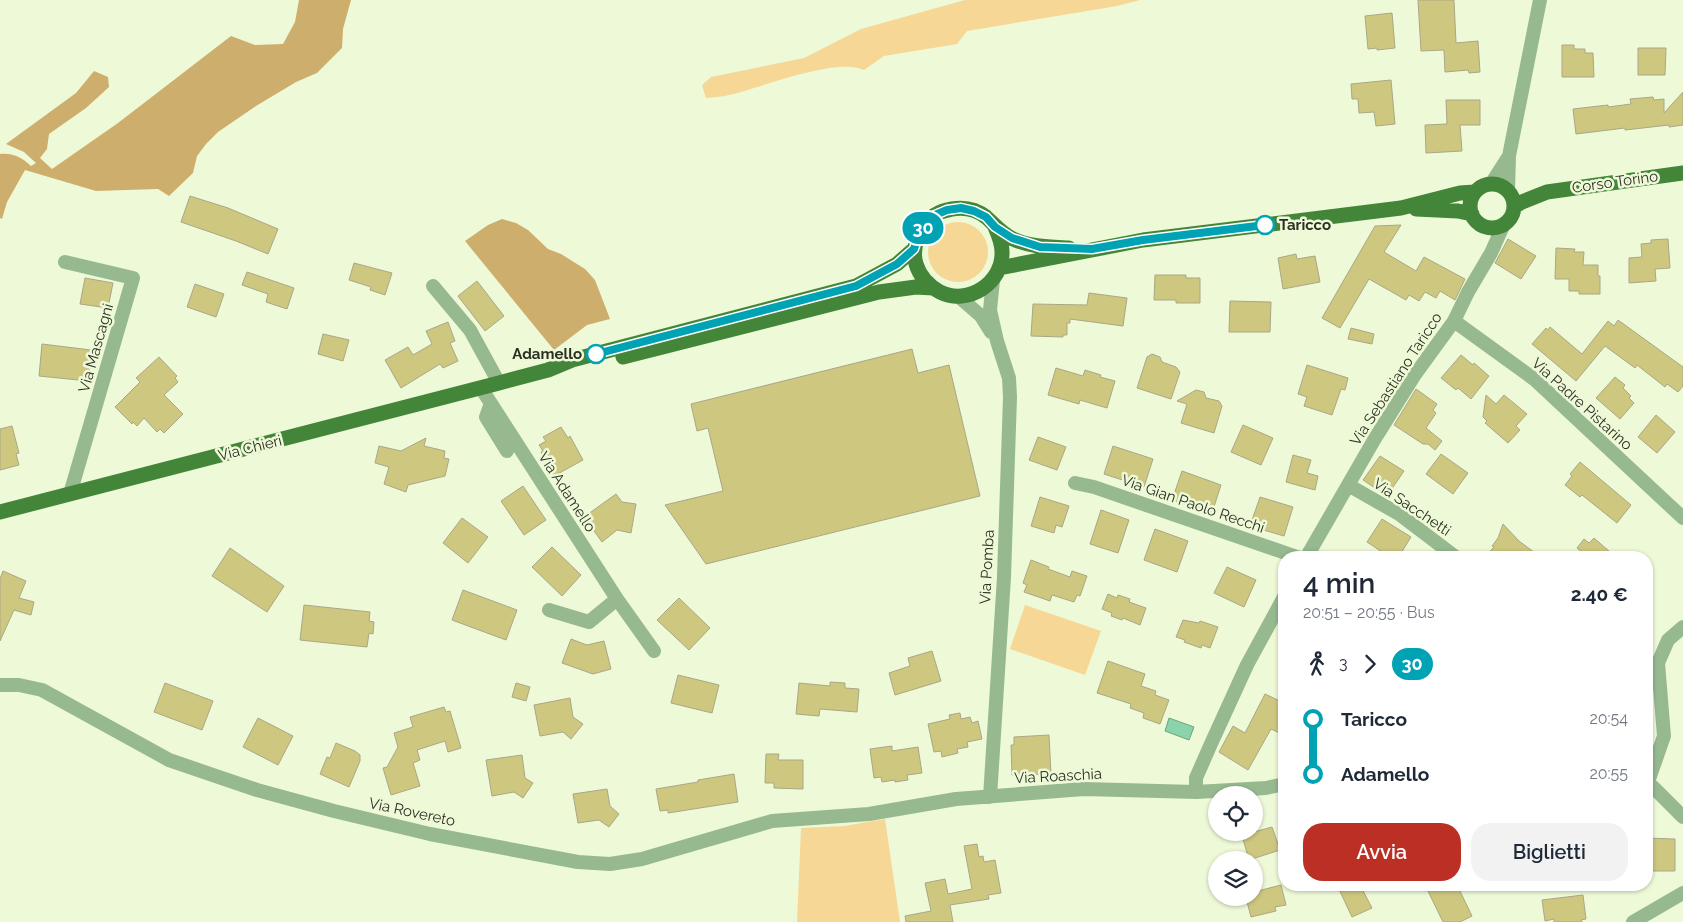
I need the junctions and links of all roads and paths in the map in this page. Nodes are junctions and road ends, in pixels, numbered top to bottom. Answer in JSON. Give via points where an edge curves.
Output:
{"nodes":[{"id":1,"x":1540,"y":0,"type":"edge"},
{"id":2,"x":1508,"y":156,"type":"junction"},
{"id":3,"x":1683,"y":173,"type":"edge"},
{"id":4,"x":1491,"y":184,"type":"junction"},
{"id":5,"x":1475,"y":192,"type":"junction"},
{"id":6,"x":1511,"y":197,"type":"junction"},
{"id":7,"x":1401,"y":208,"type":"junction"},
{"id":8,"x":1472,"y":214,"type":"junction"},
{"id":9,"x":1504,"y":224,"type":"junction"},
{"id":10,"x":995,"y":227,"type":"junction"},
{"id":11,"x":1488,"y":228,"type":"junction"},
{"id":12,"x":1496,"y":242,"type":"junction"},
{"id":13,"x":914,"y":249,"type":"junction"},
{"id":14,"x":1092,"y":249,"type":"junction"},
{"id":15,"x":65,"y":262,"type":"dead end"},
{"id":16,"x":996,"y":274,"type":"junction"},
{"id":17,"x":433,"y":286,"type":"dead end"},
{"id":18,"x":933,"y":288,"type":"junction"},
{"id":19,"x":958,"y":296,"type":"junction"},
{"id":20,"x":1454,"y":321,"type":"junction"},
{"id":21,"x":997,"y":341,"type":"junction"},
{"id":22,"x":548,"y":370,"type":"junction"},
{"id":23,"x":499,"y":384,"type":"junction"},
{"id":24,"x":481,"y":388,"type":"junction"},
{"id":25,"x":490,"y":403,"type":"junction"},
{"id":26,"x":506,"y":451,"type":"dead end"},
{"id":27,"x":1075,"y":483,"type":"dead end"},
{"id":28,"x":1348,"y":485,"type":"junction"},
{"id":29,"x":70,"y":494,"type":"junction"},
{"id":30,"x":0,"y":512,"type":"edge"},
{"id":31,"x":1683,"y":518,"type":"edge"},
{"id":32,"x":1280,"y":551,"type":"edge"},
{"id":33,"x":1310,"y":551,"type":"edge"},
{"id":34,"x":1448,"y":551,"type":"edge"},
{"id":35,"x":617,"y":599,"type":"junction"},
{"id":36,"x":1278,"y":608,"type":"edge"},
{"id":37,"x":549,"y":610,"type":"dead end"},
{"id":38,"x":1683,"y":628,"type":"edge"},
{"id":39,"x":654,"y":651,"type":"dead end"},
{"id":40,"x":0,"y":685,"type":"edge"},
{"id":41,"x":1653,"y":765,"type":"edge"},
{"id":42,"x":1278,"y":785,"type":"edge"},
{"id":43,"x":1653,"y":787,"type":"edge"},
{"id":44,"x":1196,"y":792,"type":"junction"},
{"id":45,"x":990,"y":797,"type":"junction"},
{"id":46,"x":836,"y":815,"type":"joint"},
{"id":47,"x":1683,"y":817,"type":"edge"},
{"id":48,"x":1683,"y":893,"type":"edge"},
{"id":49,"x":1634,"y":922,"type":"edge"}],
"edges":[{"from":1,"to":2,"type":"street"},
{"from":2,"to":4,"type":"street"},
{"from":2,"to":6,"type":"street"},
{"from":3,"to":6,"type":"main road","name":"Corso Torino","via":[[1547,192],[1532,189]]},
{"from":4,"to":5,"type":"main road"},
{"from":4,"to":6,"type":"main road","via":[[1503,187]]},
{"from":5,"to":7,"type":"main road"},
{"from":5,"to":8,"type":"main road"},
{"from":6,"to":9,"type":"main road","via":[[1509,219]]},
{"from":7,"to":8,"type":"main road"},
{"from":7,"to":14,"type":"main road"},
{"from":8,"to":11,"type":"main road","via":[[1478,223]]},
{"from":9,"to":11,"type":"main road"},
{"from":9,"to":12,"type":"street","name":"Via Sebastiano Taricco"},
{"from":10,"to":13,"type":"main road","name":"Via Chieri","via":[[974,211],[961,208],[947,210],[925,224]]},
{"from":10,"to":14,"type":"main road","name":"Via Chieri","via":[[1012,238],[1040,247]]},
{"from":10,"to":16,"type":"main road","via":[[1003,254]]},
{"from":11,"to":12,"type":"street"},
{"from":12,"to":20,"type":"street","name":"Via Sebastiano Taricco"},
{"from":13,"to":18,"type":"main road","via":[[922,278]]},
{"from":13,"to":22,"type":"main road","name":"Via Chieri","via":[[897,264],[856,286],[572,360]]},
{"from":14,"to":16,"type":"main road"},
{"from":15,"to":29,"type":"street","name":"Via Mascagni","via":[[133,278]]},
{"from":16,"to":19,"type":"main road","via":[[983,289]]},
{"from":16,"to":21,"type":"street","name":"Via Pomba","via":[[990,310]]},
{"from":17,"to":23,"type":"street","via":[[470,330]]},
{"from":18,"to":19,"type":"main road","name":"Via Chieri"},
{"from":18,"to":22,"type":"main road","name":"Via Chieri","via":[[879,292],[572,370]]},
{"from":19,"to":21,"type":"street","name":"Via Pomba","via":[[981,316]]},
{"from":20,"to":28,"type":"street","name":"Via Sebastiano Taricco","via":[[1414,376]]},
{"from":20,"to":31,"type":"street","name":"Via Padre Pistarino","via":[[1534,379]]},
{"from":21,"to":45,"type":"street","name":"Via Pomba","via":[[1009,378],[1010,397]]},
{"from":22,"to":23,"type":"main road","name":"Via Chieri"},
{"from":23,"to":24,"type":"main road","name":"Via Chieri"},
{"from":24,"to":25,"type":"street","name":"Via Adamello"},
{"from":24,"to":29,"type":"main road","name":"Via Chieri"},
{"from":25,"to":26,"type":"street","name":"Via Adamello","via":[[486,417]]},
{"from":25,"to":35,"type":"street","name":"Via Adamello"},
{"from":27,"to":32,"type":"street","name":"Via Gian Paolo Recchi"},
{"from":28,"to":33,"type":"street","name":"Via Sebastiano Taricco"},
{"from":28,"to":34,"type":"street","name":"Via Sacchetti","via":[[1399,514]]},
{"from":29,"to":30,"type":"main road","name":"Via Chieri"},
{"from":35,"to":37,"type":"street","via":[[590,622]]},
{"from":35,"to":39,"type":"street","name":"Via Adamello"},
{"from":36,"to":44,"type":"street","via":[[1247,665],[1210,746],[1196,778]]},
{"from":38,"to":41,"type":"street","via":[[1668,640],[1658,663],[1664,736]]},
{"from":40,"to":46,"type":"street","name":"Via Rovereto","via":[[42,690],[169,760],[257,790],[430,834],[578,862],[610,864],[642,859],[772,821]]},
{"from":42,"to":44,"type":"street","name":"Via Roaschia"},
{"from":43,"to":47,"type":"street"},
{"from":44,"to":45,"type":"street","name":"Via Roaschia","via":[[1084,789]]},
{"from":45,"to":46,"type":"street","name":"Via Roaschia","via":[[956,799],[869,814]]},
{"from":48,"to":49,"type":"street"}]}
